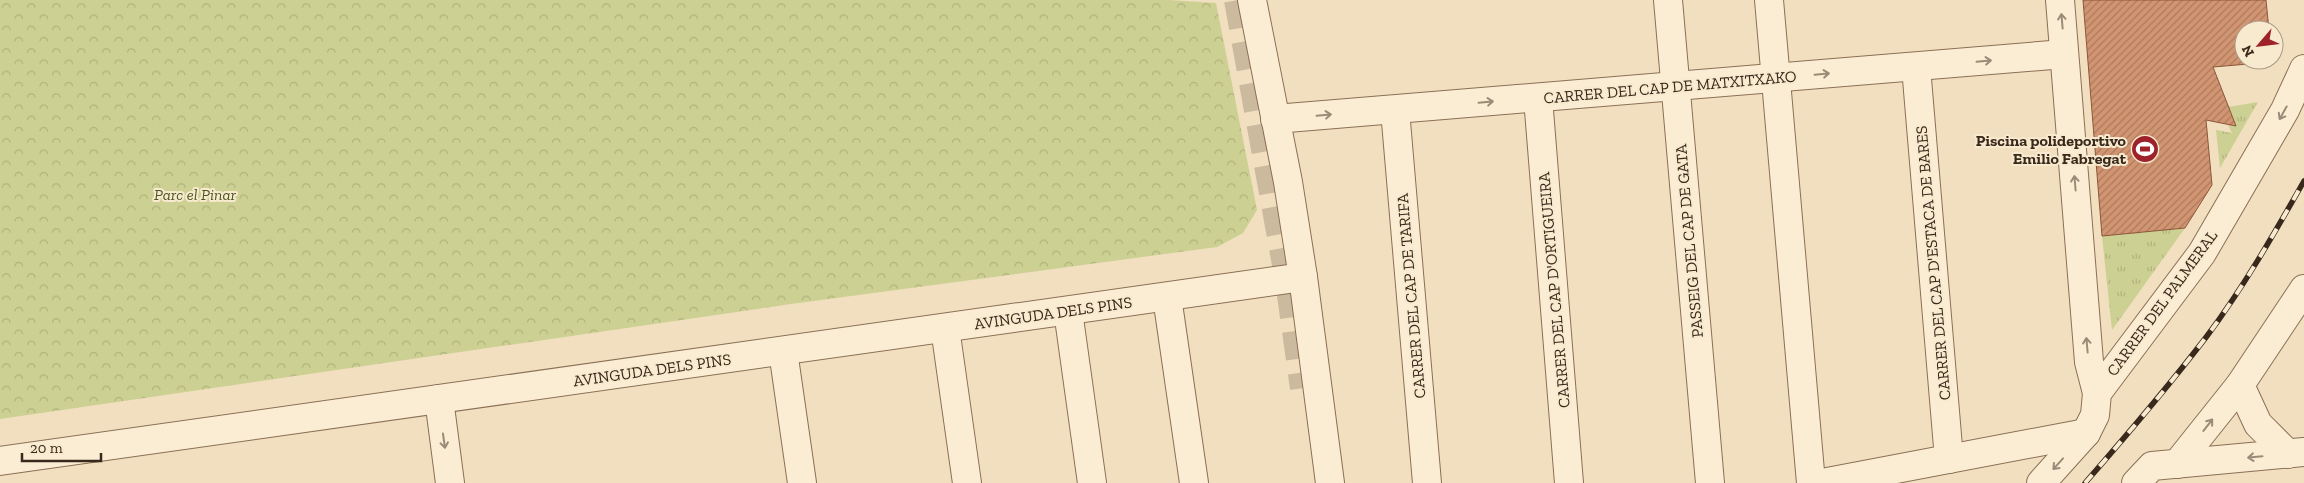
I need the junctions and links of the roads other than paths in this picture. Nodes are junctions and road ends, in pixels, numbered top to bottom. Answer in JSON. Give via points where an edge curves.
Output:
{"nodes":[{"id":1,"x":1252,"y":0,"type":"edge"},
{"id":2,"x":1668,"y":0,"type":"edge"},
{"id":3,"x":1770,"y":0,"type":"edge"},
{"id":4,"x":2060,"y":0,"type":"edge"},
{"id":5,"x":2064,"y":54,"type":"junction"},
{"id":6,"x":1916,"y":66,"type":"junction"},
{"id":7,"x":2304,"y":69,"type":"edge"},
{"id":8,"x":1776,"y":78,"type":"junction"},
{"id":9,"x":1676,"y":86,"type":"junction"},
{"id":10,"x":1538,"y":98,"type":"junction"},
{"id":11,"x":1395,"y":110,"type":"junction"},
{"id":12,"x":1275,"y":119,"type":"junction"},
{"id":13,"x":1303,"y":278,"type":"junction"},
{"id":14,"x":2304,"y":289,"type":"edge"},
{"id":15,"x":1168,"y":297,"type":"junction"},
{"id":16,"x":1068,"y":311,"type":"junction"},
{"id":17,"x":945,"y":328,"type":"junction"},
{"id":18,"x":783,"y":351,"type":"junction"},
{"id":19,"x":2240,"y":385,"type":"junction"},
{"id":20,"x":2098,"y":393,"type":"junction"},
{"id":21,"x":439,"y":399,"type":"junction"},
{"id":22,"x":2086,"y":433,"type":"junction"},
{"id":23,"x":2296,"y":453,"type":"edge"},
{"id":24,"x":1949,"y":459,"type":"junction"},
{"id":25,"x":0,"y":461,"type":"edge"},
{"id":26,"x":2155,"y":471,"type":"edge"},
{"id":27,"x":450,"y":483,"type":"edge"},
{"id":28,"x":802,"y":483,"type":"edge"},
{"id":29,"x":967,"y":483,"type":"edge"},
{"id":30,"x":1092,"y":483,"type":"edge"},
{"id":31,"x":1194,"y":483,"type":"edge"},
{"id":32,"x":1330,"y":483,"type":"edge"},
{"id":33,"x":1427,"y":483,"type":"edge"},
{"id":34,"x":1569,"y":483,"type":"edge"},
{"id":35,"x":1710,"y":483,"type":"edge"},
{"id":36,"x":1811,"y":483,"type":"edge"},
{"id":37,"x":1822,"y":483,"type":"edge"},
{"id":38,"x":2041,"y":483,"type":"edge"}],
"edges":[{"from":1,"to":12,"type":"street"},
{"from":2,"to":9,"type":"street","name":"PASSEIG DEL CAP DE GATA"},
{"from":3,"to":8,"type":"street"},
{"from":5,"to":4,"type":"street","one_way":true},
{"from":6,"to":5,"type":"street","name":"CARRER DEL CAP DE MATXITXAKO","one_way":true},
{"from":20,"to":5,"type":"street","one_way":true,"via":[[2089,362]]},
{"from":8,"to":6,"type":"street","name":"CARRER DEL CAP DE MATXITXAKO","one_way":true},
{"from":6,"to":24,"type":"street","name":"CARRER DEL CAP D'ESTACA DE BARES"},
{"from":7,"to":20,"type":"street","name":"CARRER DEL PALMERAL","one_way":true,"via":[[2285,110],[2202,252]]},
{"from":8,"to":9,"type":"street","name":"CARRER DEL CAP DE MATXITXAKO"},
{"from":8,"to":36,"type":"street"},
{"from":9,"to":10,"type":"street","name":"CARRER DEL CAP DE MATXITXAKO"},
{"from":9,"to":35,"type":"street","name":"PASSEIG DEL CAP DE GATA"},
{"from":11,"to":10,"type":"street","name":"CARRER DEL CAP DE MATXITXAKO","one_way":true},
{"from":10,"to":34,"type":"street","name":"CARRER DEL CAP D'ORTIGUEIRA"},
{"from":12,"to":11,"type":"street","name":"CARRER DEL CAP DE MATXITXAKO","one_way":true},
{"from":11,"to":33,"type":"street","name":"CARRER DEL CAP DE TARIFA"},
{"from":12,"to":13,"type":"street"},
{"from":13,"to":15,"type":"street","name":"AVINGUDA DELS PINS"},
{"from":13,"to":32,"type":"street"},
{"from":14,"to":19,"type":"street"},
{"from":15,"to":16,"type":"street","name":"AVINGUDA DELS PINS"},
{"from":15,"to":31,"type":"street"},
{"from":16,"to":17,"type":"street","name":"AVINGUDA DELS PINS"},
{"from":16,"to":30,"type":"street"},
{"from":17,"to":18,"type":"street","name":"AVINGUDA DELS PINS"},
{"from":17,"to":29,"type":"street"},
{"from":18,"to":21,"type":"street","name":"AVINGUDA DELS PINS"},
{"from":18,"to":28,"type":"street"},
{"from":19,"to":23,"type":"street","via":[[2258,424]]},
{"from":26,"to":19,"type":"street","one_way":true},
{"from":20,"to":22,"type":"street","name":"CARRER DEL PALMERAL","via":[[2095,414]]},
{"from":21,"to":25,"type":"street","name":"AVINGUDA DELS PINS"},
{"from":21,"to":27,"type":"street","one_way":true},
{"from":22,"to":24,"type":"street"},
{"from":22,"to":38,"type":"street","name":"CARRER DEL PALMERAL","one_way":true},
{"from":23,"to":26,"type":"street","one_way":true},
{"from":24,"to":37,"type":"street"}]}
